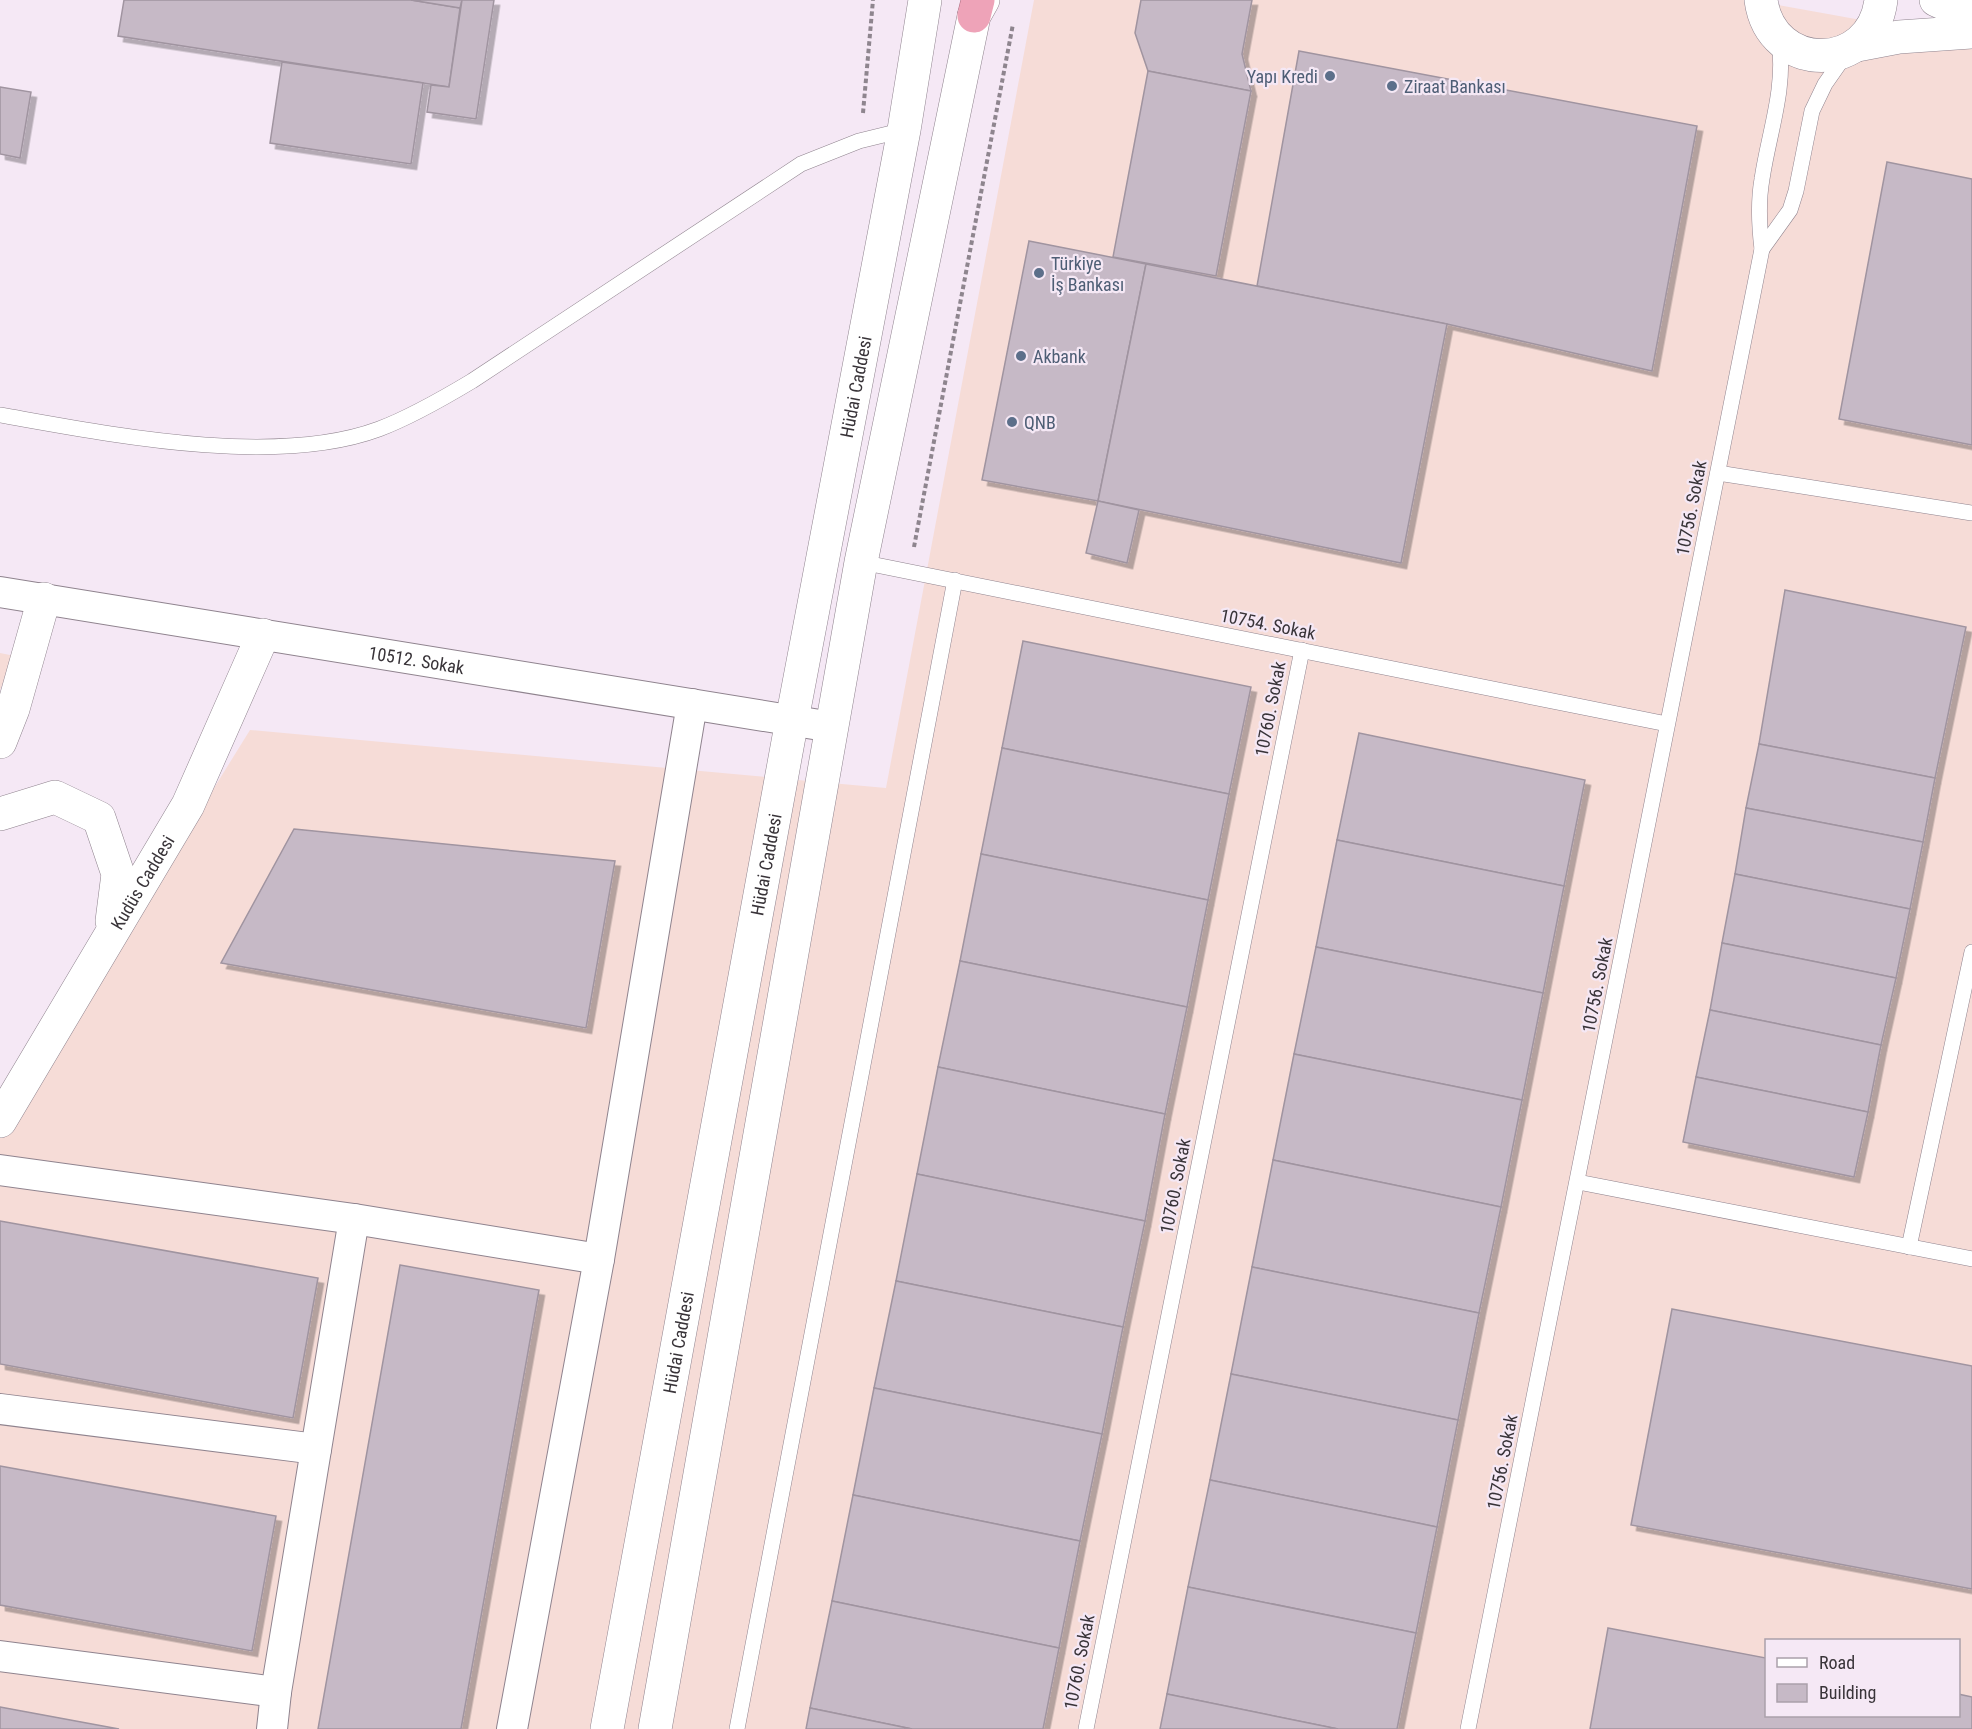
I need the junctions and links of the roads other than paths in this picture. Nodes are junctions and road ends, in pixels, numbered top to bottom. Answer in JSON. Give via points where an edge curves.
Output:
{"nodes":[{"id":1,"x":925,"y":0,"type":"edge"},
{"id":2,"x":1761,"y":0,"type":"edge"},
{"id":3,"x":1881,"y":0,"type":"edge"},
{"id":4,"x":1936,"y":0,"type":"edge"},
{"id":5,"x":978,"y":5,"type":"edge"},
{"id":6,"x":1972,"y":16,"type":"edge"},
{"id":7,"x":1972,"y":32,"type":"edge"},
{"id":8,"x":1779,"y":39,"type":"junction"},
{"id":9,"x":1853,"y":47,"type":"junction"},
{"id":10,"x":904,"y":130,"type":"junction"},
{"id":11,"x":1762,"y":249,"type":"junction"},
{"id":12,"x":0,"y":415,"type":"edge"},
{"id":13,"x":1718,"y":473,"type":"junction"},
{"id":14,"x":1972,"y":513,"type":"edge"},
{"id":15,"x":861,"y":562,"type":"junction"},
{"id":16,"x":955,"y":580,"type":"junction"},
{"id":17,"x":0,"y":592,"type":"edge"},
{"id":18,"x":44,"y":599,"type":"junction"},
{"id":19,"x":263,"y":635,"type":"junction"},
{"id":20,"x":1302,"y":650,"type":"junction"},
{"id":21,"x":692,"y":704,"type":"junction"},
{"id":22,"x":792,"y":720,"type":"junction"},
{"id":23,"x":1667,"y":724,"type":"junction"},
{"id":24,"x":832,"y":727,"type":"junction"},
{"id":25,"x":0,"y":742,"type":"edge"},
{"id":26,"x":0,"y":814,"type":"edge"},
{"id":27,"x":111,"y":932,"type":"junction"},
{"id":28,"x":1972,"y":952,"type":"edge"},
{"id":29,"x":0,"y":1121,"type":"edge"},
{"id":30,"x":0,"y":1170,"type":"edge"},
{"id":31,"x":1578,"y":1182,"type":"junction"},
{"id":32,"x":354,"y":1219,"type":"junction"},
{"id":33,"x":1909,"y":1247,"type":"junction"},
{"id":34,"x":599,"y":1259,"type":"junction"},
{"id":35,"x":1972,"y":1259,"type":"edge"},
{"id":36,"x":0,"y":1409,"type":"edge"},
{"id":37,"x":316,"y":1449,"type":"junction"},
{"id":38,"x":0,"y":1656,"type":"edge"},
{"id":39,"x":276,"y":1692,"type":"junction"},
{"id":40,"x":272,"y":1729,"type":"edge"},
{"id":41,"x":512,"y":1729,"type":"edge"},
{"id":42,"x":608,"y":1729,"type":"edge"},
{"id":43,"x":655,"y":1729,"type":"edge"},
{"id":44,"x":737,"y":1729,"type":"edge"},
{"id":45,"x":1086,"y":1729,"type":"edge"},
{"id":46,"x":1468,"y":1729,"type":"edge"}],
"edges":[{"from":1,"to":10,"type":"street","name":"Hüdai Caddesi"},
{"from":2,"to":8,"type":"street","via":[[1768,24]]},
{"from":3,"to":9,"type":"street","via":[[1875,24]]},
{"from":4,"to":6,"type":"street"},
{"from":5,"to":15,"type":"street"},
{"from":7,"to":9,"type":"street","via":[[1899,37]]},
{"from":8,"to":9,"type":"street","via":[[1812,56],[1831,56]]},
{"from":8,"to":11,"type":"lane","name":"10756. Sokak","via":[[1782,75],[1762,179]]},
{"from":9,"to":11,"type":"lane","name":"10756. Sokak","via":[[1825,84],[1812,111],[1790,210]]},
{"from":10,"to":12,"type":"lane","via":[[826,152],[774,180],[472,381],[378,430],[328,442],[229,446],[101,432]]},
{"from":10,"to":22,"type":"street","name":"Hüdai Caddesi"},
{"from":11,"to":13,"type":"lane","name":"10756. Sokak"},
{"from":13,"to":14,"type":"lane"},
{"from":13,"to":23,"type":"lane","name":"10756. Sokak"},
{"from":15,"to":16,"type":"lane","name":"10754. Sokak"},
{"from":15,"to":24,"type":"street"},
{"from":16,"to":20,"type":"lane","name":"10754. Sokak"},
{"from":16,"to":44,"type":"lane"},
{"from":17,"to":18,"type":"street","name":"10512. Sokak"},
{"from":18,"to":19,"type":"street","name":"10512. Sokak"},
{"from":18,"to":25,"type":"street"},
{"from":19,"to":21,"type":"street","name":"10512. Sokak"},
{"from":19,"to":27,"type":"street","name":"Kudüs Caddesi","via":[[188,805]]},
{"from":20,"to":23,"type":"lane","name":"10754. Sokak"},
{"from":20,"to":45,"type":"lane","name":"10760. Sokak"},
{"from":21,"to":22,"type":"street","name":"10512. Sokak"},
{"from":21,"to":34,"type":"street"},
{"from":22,"to":24,"type":"street","name":"10512. Sokak"},
{"from":22,"to":42,"type":"street","name":"Hüdai Caddesi"},
{"from":23,"to":31,"type":"lane","name":"10756. Sokak"},
{"from":24,"to":43,"type":"street"},
{"from":26,"to":27,"type":"street","via":[[55,797],[99,818],[118,874]]},
{"from":27,"to":29,"type":"street","name":"Kudüs Caddesi"},
{"from":28,"to":33,"type":"lane"},
{"from":30,"to":32,"type":"street"},
{"from":31,"to":33,"type":"lane"},
{"from":31,"to":46,"type":"lane","name":"10756. Sokak"},
{"from":32,"to":34,"type":"street"},
{"from":32,"to":37,"type":"street"},
{"from":33,"to":35,"type":"lane"},
{"from":34,"to":41,"type":"street"},
{"from":36,"to":37,"type":"street"},
{"from":37,"to":39,"type":"street"},
{"from":38,"to":39,"type":"street"},
{"from":39,"to":40,"type":"street"}]}
